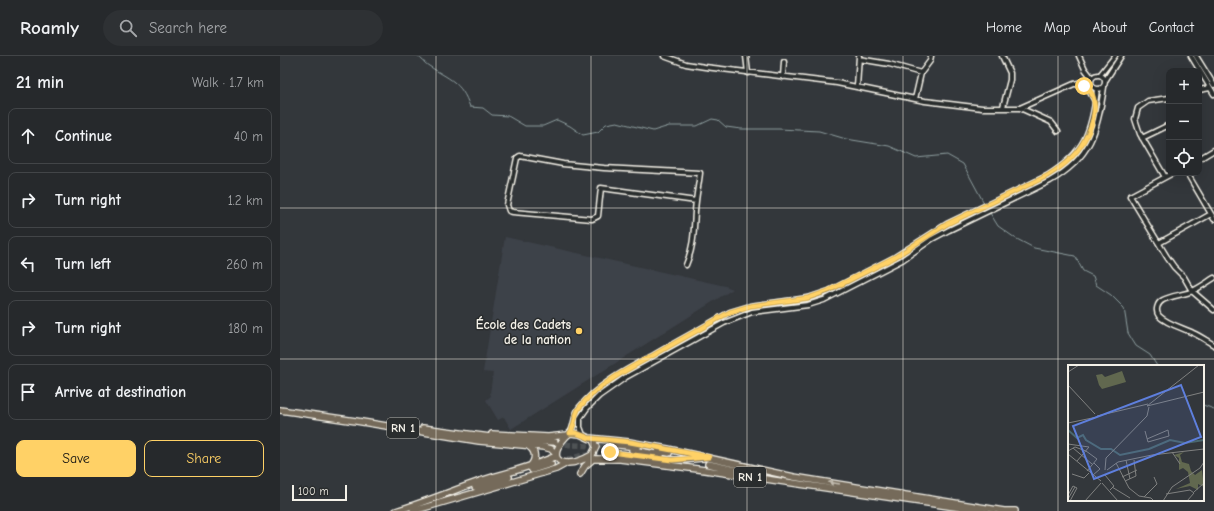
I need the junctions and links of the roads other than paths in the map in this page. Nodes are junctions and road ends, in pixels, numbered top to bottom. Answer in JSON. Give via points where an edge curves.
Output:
{"nodes":[{"id":1,"x":666,"y":56,"type":"edge"},
{"id":2,"x":746,"y":56,"type":"edge"},
{"id":3,"x":931,"y":56,"type":"edge"},
{"id":4,"x":1002,"y":56,"type":"edge"},
{"id":5,"x":1079,"y":56,"type":"edge"},
{"id":6,"x":1115,"y":56,"type":"edge"},
{"id":7,"x":1121,"y":56,"type":"edge"},
{"id":8,"x":1191,"y":56,"type":"edge"},
{"id":9,"x":1196,"y":56,"type":"edge"},
{"id":10,"x":859,"y":58,"type":"edge"},
{"id":11,"x":784,"y":62,"type":"dead end"},
{"id":12,"x":748,"y":73,"type":"junction"},
{"id":13,"x":921,"y":73,"type":"junction"},
{"id":14,"x":1100,"y":75,"type":"junction"},
{"id":15,"x":783,"y":77,"type":"junction"},
{"id":16,"x":1092,"y":78,"type":"junction"},
{"id":17,"x":1105,"y":81,"type":"junction"},
{"id":18,"x":1074,"y":84,"type":"junction"},
{"id":19,"x":1091,"y":84,"type":"junction"},
{"id":20,"x":857,"y":87,"type":"junction"},
{"id":21,"x":1104,"y":87,"type":"junction"},
{"id":22,"x":1212,"y":87,"type":"edge"},
{"id":23,"x":1202,"y":89,"type":"edge"},
{"id":24,"x":1097,"y":90,"type":"junction"},
{"id":25,"x":1214,"y":94,"type":"edge"},
{"id":26,"x":915,"y":99,"type":"junction"},
{"id":27,"x":1166,"y":99,"type":"edge"},
{"id":28,"x":1095,"y":102,"type":"junction"},
{"id":29,"x":1005,"y":108,"type":"junction"},
{"id":30,"x":1020,"y":108,"type":"junction"},
{"id":31,"x":1166,"y":126,"type":"edge"},
{"id":32,"x":1058,"y":131,"type":"dead end"},
{"id":33,"x":1142,"y":138,"type":"junction"},
{"id":34,"x":1214,"y":150,"type":"edge"},
{"id":35,"x":1202,"y":157,"type":"edge"},
{"id":36,"x":1189,"y":176,"type":"edge"},
{"id":37,"x":1165,"y":177,"type":"joint"},
{"id":38,"x":696,"y":201,"type":"junction"},
{"id":39,"x":1211,"y":214,"type":"junction"},
{"id":40,"x":1214,"y":220,"type":"edge"},
{"id":41,"x":1159,"y":244,"type":"junction"},
{"id":42,"x":686,"y":265,"type":"dead end"},
{"id":43,"x":1214,"y":278,"type":"edge"},
{"id":44,"x":1192,"y":291,"type":"junction"},
{"id":45,"x":1214,"y":310,"type":"edge"},
{"id":46,"x":1214,"y":345,"type":"edge"},
{"id":47,"x":280,"y":409,"type":"edge"},
{"id":48,"x":445,"y":433,"type":"junction"},
{"id":49,"x":568,"y":434,"type":"junction"},
{"id":50,"x":586,"y":437,"type":"junction"},
{"id":51,"x":555,"y":443,"type":"tunnel mouth"},
{"id":52,"x":526,"y":445,"type":"junction"},
{"id":53,"x":610,"y":450,"type":"junction"},
{"id":54,"x":669,"y":455,"type":"tunnel mouth"},
{"id":55,"x":593,"y":458,"type":"junction"},
{"id":56,"x":584,"y":459,"type":"junction"},
{"id":57,"x":554,"y":461,"type":"junction"},
{"id":58,"x":708,"y":461,"type":"junction"},
{"id":59,"x":568,"y":463,"type":"junction"},
{"id":60,"x":529,"y":467,"type":"junction"},
{"id":61,"x":705,"y":470,"type":"junction"},
{"id":62,"x":580,"y":474,"type":"dead end"},
{"id":63,"x":796,"y":484,"type":"junction"},
{"id":64,"x":450,"y":493,"type":"junction"},
{"id":65,"x":396,"y":511,"type":"edge"},
{"id":66,"x":412,"y":511,"type":"edge"},
{"id":67,"x":982,"y":511,"type":"edge"},
{"id":68,"x":1013,"y":511,"type":"edge"}],
"edges":[{"from":1,"to":12,"type":"street","via":[[686,64]]},
{"from":2,"to":12,"type":"street"},
{"from":3,"to":13,"type":"street"},
{"from":4,"to":29,"type":"street","via":[[1010,73]]},
{"from":5,"to":16,"type":"street"},
{"from":6,"to":14,"type":"street"},
{"from":7,"to":17,"type":"street"},
{"from":8,"to":22,"type":"street"},
{"from":9,"to":22,"type":"street"},
{"from":10,"to":13,"type":"street"},
{"from":10,"to":20,"type":"street"},
{"from":11,"to":15,"type":"street"},
{"from":12,"to":15,"type":"street"},
{"from":13,"to":26,"type":"street"},
{"from":14,"to":16,"type":"street"},
{"from":14,"to":17,"type":"street"},
{"from":15,"to":20,"type":"street"},
{"from":16,"to":19,"type":"street"},
{"from":17,"to":21,"type":"street"},
{"from":18,"to":19,"type":"street"},
{"from":18,"to":28,"type":"street","via":[[1087,87]]},
{"from":18,"to":30,"type":"street"},
{"from":19,"to":24,"type":"street"},
{"from":20,"to":26,"type":"street"},
{"from":21,"to":24,"type":"street"},
{"from":21,"to":50,"type":"street","via":[[1095,132],[1085,151],[1069,168],[1050,181],[949,230],[902,260],[817,303],[760,311],[732,319],[626,377],[599,396],[583,413],[579,424]]},
{"from":22,"to":23,"type":"street"},
{"from":22,"to":25,"type":"street"},
{"from":24,"to":28,"type":"street"},
{"from":26,"to":29,"type":"street","via":[[960,106]]},
{"from":27,"to":33,"type":"street","via":[[1148,102],[1138,108],[1135,119]]},
{"from":28,"to":49,"type":"street","via":[[1085,140],[1065,164],[1047,176],[947,224],[900,254],[820,294],[730,312],[622,372],[601,387],[579,409],[572,430]]},
{"from":29,"to":30,"type":"street"},
{"from":30,"to":32,"type":"street","via":[[1052,122]]},
{"from":31,"to":33,"type":"street"},
{"from":33,"to":37,"type":"street"},
{"from":34,"to":35,"type":"street"},
{"from":36,"to":39,"type":"street"},
{"from":37,"to":41,"type":"street","via":[[1130,196]]},
{"from":38,"to":38,"type":"street","via":[[601,188],[598,216],[592,219],[513,212],[509,211],[507,206],[520,156],[604,168],[700,173]]},
{"from":38,"to":42,"type":"street","via":[[695,236]]},
{"from":39,"to":40,"type":"street"},
{"from":39,"to":41,"type":"street"},
{"from":41,"to":44,"type":"street"},
{"from":43,"to":44,"type":"street"},
{"from":44,"to":45,"type":"street"},
{"from":44,"to":46,"type":"street","via":[[1164,299],[1158,304],[1157,313],[1165,320]]},
{"from":47,"to":48,"type":"main road","number":"RN 1"},
{"from":48,"to":49,"type":"main road","number":"RN 1","via":[[548,437]]},
{"from":48,"to":51,"type":"main road"},
{"from":48,"to":52,"type":"main road","number":"RN 1","via":[[484,442]]},
{"from":49,"to":50,"type":"main road","via":[[576,433]]},
{"from":49,"to":57,"type":"main road","via":[[558,446]]},
{"from":50,"to":56,"type":"main road","via":[[594,442],[595,450]]},
{"from":50,"to":58,"type":"main road","number":"RN 1","via":[[630,442]]},
{"from":52,"to":57,"type":"main road","number":"RN 1","via":[[551,449]]},
{"from":52,"to":60,"type":"main road","via":[[535,456]]},
{"from":53,"to":54,"type":"main road","via":[[646,448]]},
{"from":53,"to":58,"type":"main road","via":[[672,460]]},
{"from":53,"to":61,"type":"main road"},
{"from":55,"to":56,"type":"main road"},
{"from":55,"to":61,"type":"main road"},
{"from":55,"to":62,"type":"main road"},
{"from":56,"to":59,"type":"main road"},
{"from":57,"to":59,"type":"main road"},
{"from":57,"to":59,"type":"main road"},
{"from":57,"to":60,"type":"main road"},
{"from":57,"to":64,"type":"main road"},
{"from":57,"to":66,"type":"main road"},
{"from":58,"to":63,"type":"main road"},
{"from":68,"to":58,"type":"main road","number":"RN 1","one_way":true},
{"from":60,"to":64,"type":"main road"},
{"from":61,"to":63,"type":"main road","number":"RN 1"},
{"from":63,"to":67,"type":"main road","number":"RN 1"},
{"from":64,"to":65,"type":"main road"}]}
